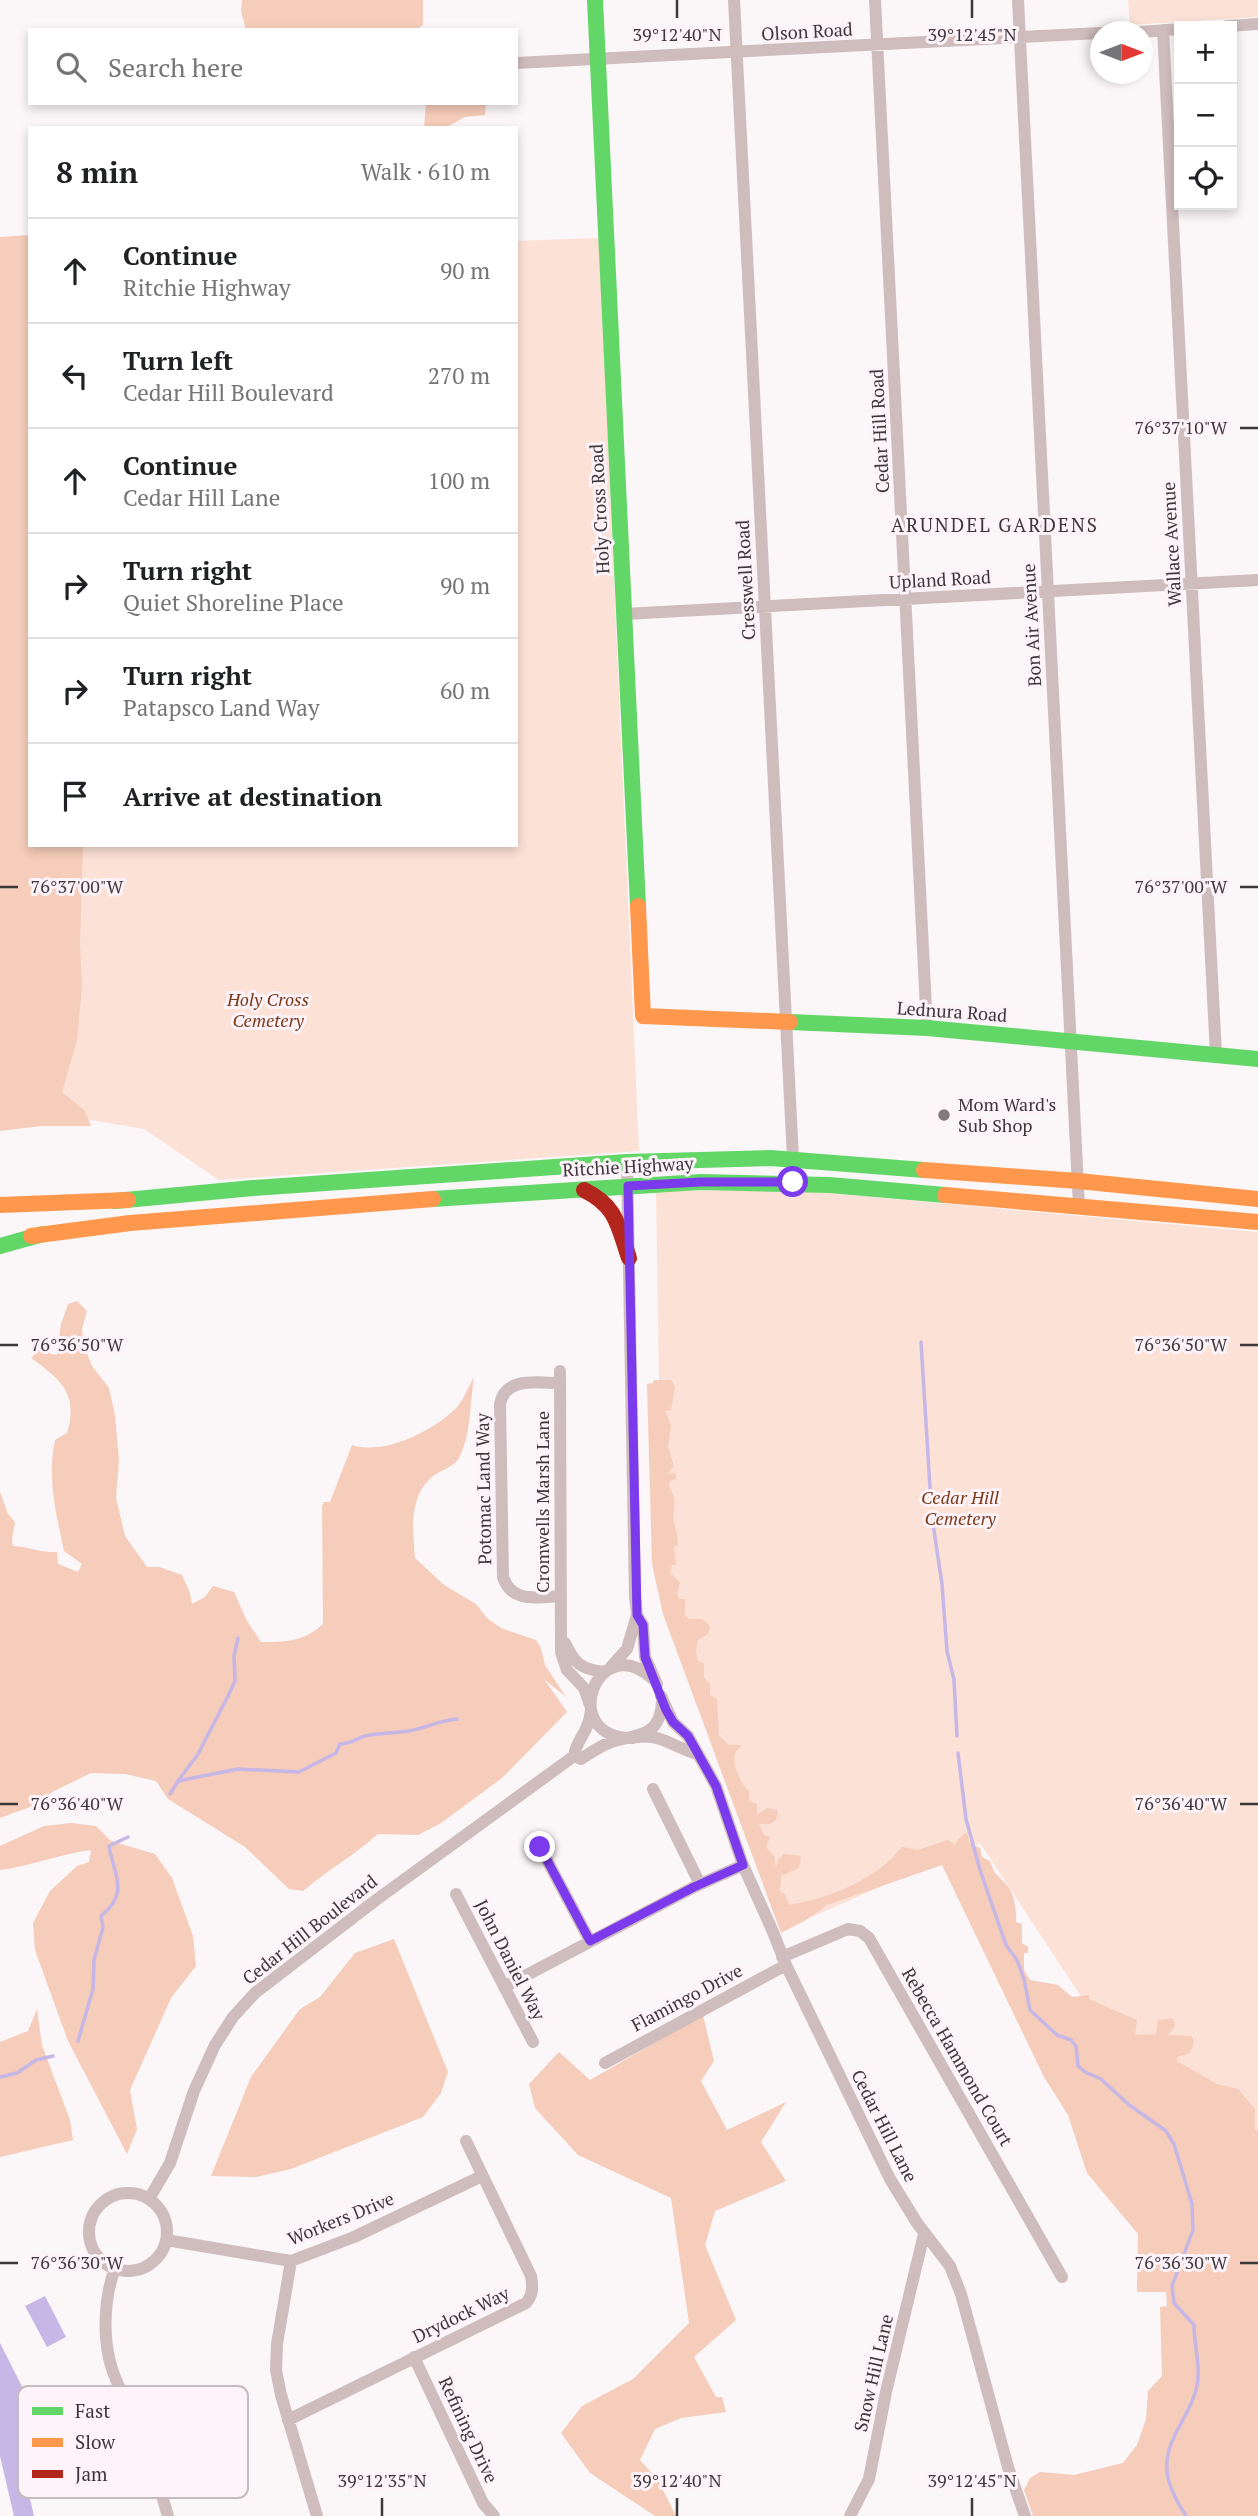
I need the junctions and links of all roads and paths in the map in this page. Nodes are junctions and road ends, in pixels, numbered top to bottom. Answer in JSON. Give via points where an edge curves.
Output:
{"nodes":[{"id":1,"x":595,"y":0,"type":"edge"},
{"id":2,"x":734,"y":0,"type":"edge"},
{"id":3,"x":875,"y":0,"type":"edge"},
{"id":4,"x":1018,"y":0,"type":"edge"},
{"id":5,"x":1258,"y":24,"type":"edge"},
{"id":6,"x":1237,"y":25,"type":"edge"},
{"id":7,"x":1174,"y":29,"type":"edge"},
{"id":8,"x":1163,"y":30,"type":"junction"},
{"id":9,"x":1153,"y":31,"type":"edge"},
{"id":10,"x":1090,"y":34,"type":"edge"},
{"id":11,"x":1020,"y":37,"type":"junction"},
{"id":12,"x":878,"y":46,"type":"junction"},
{"id":13,"x":736,"y":54,"type":"junction"},
{"id":14,"x":598,"y":60,"type":"junction"},
{"id":15,"x":518,"y":63,"type":"edge"},
{"id":16,"x":1258,"y":580,"type":"edge"},
{"id":17,"x":1192,"y":584,"type":"junction"},
{"id":18,"x":1048,"y":592,"type":"junction"},
{"id":19,"x":906,"y":599,"type":"junction"},
{"id":20,"x":765,"y":606,"type":"junction"},
{"id":21,"x":624,"y":614,"type":"junction"},
{"id":22,"x":643,"y":1016,"type":"joint"},
{"id":23,"x":786,"y":1021,"type":"junction"},
{"id":24,"x":928,"y":1028,"type":"junction"},
{"id":25,"x":1070,"y":1041,"type":"junction"},
{"id":26,"x":1216,"y":1055,"type":"junction"},
{"id":27,"x":1258,"y":1059,"type":"edge"},
{"id":28,"x":793,"y":1158,"type":"junction"},
{"id":29,"x":627,"y":1162,"type":"junction"},
{"id":30,"x":1077,"y":1181,"type":"junction"},
{"id":31,"x":628,"y":1186,"type":"junction"},
{"id":32,"x":581,"y":1189,"type":"junction"},
{"id":33,"x":128,"y":1199,"type":"junction"},
{"id":34,"x":1258,"y":1199,"type":"edge"},
{"id":35,"x":0,"y":1205,"type":"edge"},
{"id":36,"x":1079,"y":1206,"type":"junction"},
{"id":37,"x":0,"y":1214,"type":"edge"},
{"id":38,"x":1258,"y":1222,"type":"edge"},
{"id":39,"x":43,"y":1234,"type":"junction"},
{"id":40,"x":0,"y":1240,"type":"edge"},
{"id":41,"x":0,"y":1246,"type":"edge"},
{"id":42,"x":629,"y":1258,"type":"junction"},
{"id":43,"x":560,"y":1377,"type":"joint"},
{"id":44,"x":561,"y":1596,"type":"junction"},
{"id":45,"x":637,"y":1615,"type":"junction"},
{"id":46,"x":561,"y":1634,"type":"junction"},
{"id":47,"x":607,"y":1670,"type":"junction"},
{"id":48,"x":659,"y":1690,"type":"junction"},
{"id":49,"x":591,"y":1708,"type":"junction"},
{"id":50,"x":636,"y":1737,"type":"junction"},
{"id":51,"x":697,"y":1754,"type":"junction"},
{"id":52,"x":574,"y":1756,"type":"junction"},
{"id":53,"x":653,"y":1789,"type":"dead end"},
{"id":54,"x":540,"y":1847,"type":"dead end"},
{"id":55,"x":743,"y":1865,"type":"junction"},
{"id":56,"x":700,"y":1884,"type":"junction"},
{"id":57,"x":456,"y":1894,"type":"dead end"},
{"id":58,"x":590,"y":1941,"type":"junction"},
{"id":59,"x":784,"y":1961,"type":"junction"},
{"id":60,"x":504,"y":1987,"type":"junction"},
{"id":61,"x":533,"y":2042,"type":"dead end"},
{"id":62,"x":605,"y":2063,"type":"dead end"},
{"id":63,"x":466,"y":2141,"type":"dead end"},
{"id":64,"x":482,"y":2176,"type":"junction"},
{"id":65,"x":149,"y":2199,"type":"junction"},
{"id":66,"x":925,"y":2234,"type":"junction"},
{"id":67,"x":166,"y":2240,"type":"junction"},
{"id":68,"x":292,"y":2261,"type":"junction"},
{"id":69,"x":115,"y":2268,"type":"junction"},
{"id":70,"x":1062,"y":2277,"type":"dead end"},
{"id":71,"x":414,"y":2357,"type":"junction"},
{"id":72,"x":120,"y":2386,"type":"edge"},
{"id":73,"x":288,"y":2420,"type":"junction"},
{"id":74,"x":162,"y":2498,"type":"edge"},
{"id":75,"x":168,"y":2516,"type":"edge"},
{"id":76,"x":317,"y":2516,"type":"edge"},
{"id":77,"x":494,"y":2516,"type":"edge"},
{"id":78,"x":850,"y":2516,"type":"edge"},
{"id":79,"x":1025,"y":2516,"type":"edge"}],
"edges":[{"from":1,"to":14,"type":"main road","name":"Holy Cross Road"},
{"from":2,"to":13,"type":"street","name":"Cresswell Road"},
{"from":3,"to":12,"type":"street","name":"Cedar Hill Road"},
{"from":4,"to":11,"type":"street","name":"Bon Air Avenue"},
{"from":5,"to":6,"type":"street"},
{"from":7,"to":8,"type":"street"},
{"from":8,"to":9,"type":"street"},
{"from":8,"to":17,"type":"street","name":"Wallace Avenue"},
{"from":10,"to":11,"type":"street","name":"Olson Road"},
{"from":11,"to":12,"type":"street","name":"Olson Road"},
{"from":11,"to":18,"type":"street","name":"Bon Air Avenue"},
{"from":12,"to":13,"type":"street","name":"Olson Road"},
{"from":12,"to":19,"type":"street","name":"Cedar Hill Road"},
{"from":13,"to":14,"type":"street","name":"Olson Road"},
{"from":13,"to":20,"type":"street","name":"Cresswell Road"},
{"from":14,"to":15,"type":"street","name":"Olson Road"},
{"from":14,"to":21,"type":"main road","name":"Holy Cross Road"},
{"from":16,"to":17,"type":"street","name":"Upland Road"},
{"from":17,"to":18,"type":"street","name":"Upland Road"},
{"from":17,"to":26,"type":"street","name":"Wallace Avenue"},
{"from":18,"to":19,"type":"street","name":"Upland Road"},
{"from":18,"to":25,"type":"street","name":"Bon Air Avenue"},
{"from":19,"to":20,"type":"street","name":"Upland Road"},
{"from":19,"to":24,"type":"street","name":"Cedar Hill Road"},
{"from":20,"to":21,"type":"street","name":"Upland Road"},
{"from":20,"to":23,"type":"street","name":"Cresswell Road"},
{"from":21,"to":22,"type":"main road","name":"Holy Cross Road"},
{"from":22,"to":23,"type":"main road","name":"Lednura Road"},
{"from":23,"to":24,"type":"main road","name":"Lednura Road"},
{"from":23,"to":28,"type":"street","name":"Cresswell Road"},
{"from":24,"to":25,"type":"main road","name":"Lednura Road"},
{"from":25,"to":26,"type":"main road","name":"Lednura Road"},
{"from":25,"to":30,"type":"street","name":"Bon Air Avenue"},
{"from":26,"to":27,"type":"main road","name":"Lednura Road"},
{"from":28,"to":29,"type":"main road","name":"Ritchie Highway"},
{"from":28,"to":30,"type":"main road","name":"Ritchie Highway"},
{"from":29,"to":31,"type":"street"},
{"from":29,"to":33,"type":"main road","name":"Ritchie Highway"},
{"from":30,"to":34,"type":"main road","name":"Ritchie Highway"},
{"from":30,"to":36,"type":"street","name":"Bon Air Avenue"},
{"from":31,"to":32,"type":"main road","name":"Ritchie Highway"},
{"from":31,"to":36,"type":"main road","name":"Ritchie Highway","via":[[793,1182]]},
{"from":31,"to":42,"type":"street"},
{"from":32,"to":39,"type":"main road","name":"Ritchie Highway","via":[[258,1212]]},
{"from":32,"to":42,"type":"main road","via":[[600,1196],[612,1208]]},
{"from":33,"to":35,"type":"main road"},
{"from":33,"to":37,"type":"main road","name":"Ritchie Highway"},
{"from":36,"to":38,"type":"main road","name":"Ritchie Highway"},
{"from":39,"to":40,"type":"main road","name":"Ritchie Highway"},
{"from":39,"to":41,"type":"main road"},
{"from":42,"to":45,"type":"street"},
{"from":43,"to":44,"type":"street","name":"Cromwells Marsh Lane"},
{"from":43,"to":44,"type":"street","name":"Potomac Land Way","via":[[513,1385],[499,1404],[503,1577],[512,1593],[521,1597]]},
{"from":44,"to":46,"type":"street","name":"Cromwells Marsh Lane"},
{"from":45,"to":47,"type":"street","via":[[627,1649]]},
{"from":45,"to":48,"type":"street","via":[[643,1625],[645,1657]]},
{"from":46,"to":47,"type":"street","via":[[575,1662]]},
{"from":46,"to":49,"type":"street","name":"Cromwells Marsh Lane","via":[[567,1671],[584,1688]]},
{"from":47,"to":48,"type":"street","via":[[636,1668]]},
{"from":47,"to":49,"type":"street","via":[[592,1688]]},
{"from":48,"to":50,"type":"street","via":[[659,1718],[649,1731]]},
{"from":48,"to":51,"type":"street","name":"Cedar Hill Lane","via":[[673,1722],[688,1736]]},
{"from":49,"to":50,"type":"street","via":[[597,1723],[610,1734]]},
{"from":49,"to":52,"type":"street"},
{"from":50,"to":51,"type":"street","via":[[663,1738]]},
{"from":50,"to":52,"type":"street","name":"Cedar Hill Boulevard","via":[[607,1744],[581,1759]]},
{"from":51,"to":55,"type":"street","name":"Cedar Hill Lane","via":[[716,1786]]},
{"from":52,"to":65,"type":"street","name":"Cedar Hill Boulevard","via":[[255,1993],[215,2045],[170,2163]]},
{"from":53,"to":56,"type":"street"},
{"from":54,"to":58,"type":"street"},
{"from":55,"to":56,"type":"street"},
{"from":55,"to":59,"type":"street","name":"Cedar Hill Lane"},
{"from":56,"to":58,"type":"street"},
{"from":57,"to":60,"type":"street","name":"John Daniel Way"},
{"from":58,"to":60,"type":"street"},
{"from":59,"to":62,"type":"street","name":"Flamingo Drive"},
{"from":59,"to":66,"type":"street","name":"Cedar Hill Lane","via":[[880,2161]]},
{"from":59,"to":70,"type":"street","name":"Rebecca Hammond Court","via":[[848,1929],[869,1938]]},
{"from":60,"to":61,"type":"street","name":"John Daniel Way"},
{"from":63,"to":64,"type":"street","name":"Drydock Way"},
{"from":64,"to":68,"type":"street","name":"Workers Drive"},
{"from":64,"to":71,"type":"street","name":"Drydock Way","via":[[531,2276],[531,2297]]},
{"from":65,"to":67,"type":"street","via":[[162,2213]]},
{"from":65,"to":69,"type":"street","via":[[121,2193],[110,2197],[93,2215],[90,2239],[94,2250]]},
{"from":66,"to":78,"type":"street","name":"Snow Hill Lane","via":[[888,2379],[869,2479]]},
{"from":66,"to":79,"type":"street","name":"Cedar Hill Lane","via":[[956,2280]]},
{"from":67,"to":68,"type":"street","name":"Workers Drive"},
{"from":67,"to":69,"type":"street","via":[[147,2266]]},
{"from":68,"to":73,"type":"street","via":[[276,2370]]},
{"from":69,"to":72,"type":"street","via":[[108,2288],[106,2338]]},
{"from":71,"to":73,"type":"street","name":"Drydock Way"},
{"from":71,"to":77,"type":"street","name":"Refining Drive","via":[[483,2503]]},
{"from":73,"to":76,"type":"street"},
{"from":74,"to":75,"type":"street"}]}
